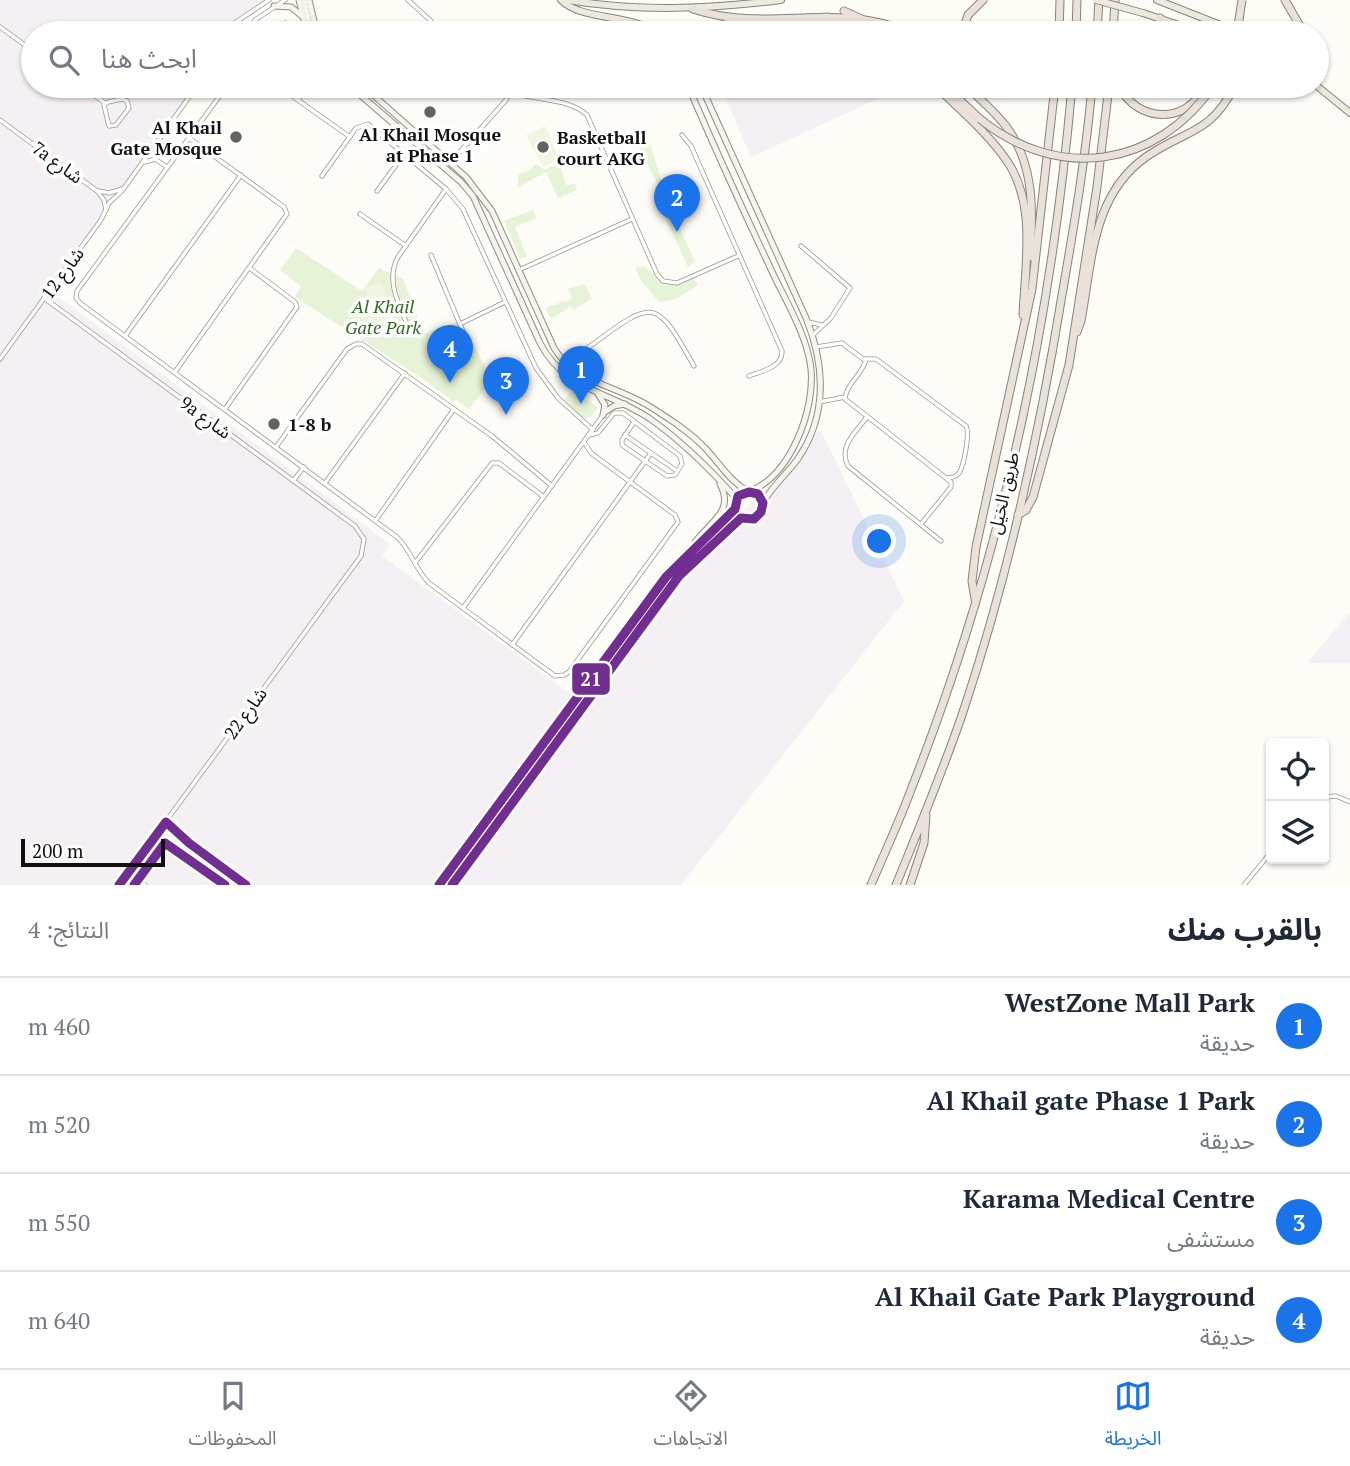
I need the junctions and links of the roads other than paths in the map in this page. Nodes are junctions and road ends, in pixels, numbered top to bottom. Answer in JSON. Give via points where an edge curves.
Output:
{"nodes":[{"id":1,"x":269,"y":0,"type":"edge"},
{"id":2,"x":285,"y":0,"type":"edge"},
{"id":3,"x":304,"y":0,"type":"edge"},
{"id":4,"x":408,"y":0,"type":"edge"},
{"id":5,"x":561,"y":0,"type":"edge"},
{"id":6,"x":567,"y":0,"type":"edge"},
{"id":7,"x":781,"y":0,"type":"edge"},
{"id":8,"x":983,"y":0,"type":"edge"},
{"id":9,"x":1060,"y":0,"type":"edge"},
{"id":10,"x":1077,"y":0,"type":"edge"},
{"id":11,"x":1097,"y":0,"type":"edge"},
{"id":12,"x":1115,"y":0,"type":"edge"},
{"id":13,"x":1157,"y":0,"type":"edge"},
{"id":14,"x":1242,"y":0,"type":"edge"},
{"id":15,"x":1285,"y":0,"type":"edge"},
{"id":16,"x":274,"y":6,"type":"junction"},
{"id":17,"x":693,"y":9,"type":"junction"},
{"id":18,"x":824,"y":9,"type":"dead end"},
{"id":19,"x":302,"y":16,"type":"junction"},
{"id":20,"x":1160,"y":18,"type":"junction"},
{"id":21,"x":238,"y":21,"type":"edge"},
{"id":22,"x":255,"y":21,"type":"edge"},
{"id":23,"x":303,"y":21,"type":"edge"},
{"id":24,"x":312,"y":21,"type":"edge"},
{"id":25,"x":431,"y":21,"type":"edge"},
{"id":26,"x":631,"y":21,"type":"edge"},
{"id":27,"x":751,"y":21,"type":"edge"},
{"id":28,"x":844,"y":21,"type":"edge"},
{"id":29,"x":865,"y":21,"type":"edge"},
{"id":30,"x":888,"y":21,"type":"edge"},
{"id":31,"x":966,"y":21,"type":"edge"},
{"id":32,"x":1059,"y":21,"type":"edge"},
{"id":33,"x":1076,"y":21,"type":"edge"},
{"id":34,"x":1097,"y":21,"type":"edge"},
{"id":35,"x":1114,"y":21,"type":"edge"},
{"id":36,"x":1163,"y":21,"type":"edge"},
{"id":37,"x":1169,"y":21,"type":"edge"},
{"id":38,"x":1209,"y":21,"type":"edge"},
{"id":39,"x":1240,"y":21,"type":"edge"},
{"id":40,"x":1297,"y":21,"type":"edge"},
{"id":41,"x":0,"y":27,"type":"edge"},
{"id":42,"x":21,"y":42,"type":"edge"},
{"id":43,"x":1329,"y":94,"type":"edge"},
{"id":44,"x":98,"y":98,"type":"edge"},
{"id":45,"x":189,"y":98,"type":"edge"},
{"id":46,"x":218,"y":98,"type":"edge"},
{"id":47,"x":295,"y":98,"type":"edge"},
{"id":48,"x":364,"y":98,"type":"edge"},
{"id":49,"x":376,"y":98,"type":"edge"},
{"id":50,"x":507,"y":98,"type":"edge"},
{"id":51,"x":538,"y":98,"type":"edge"},
{"id":52,"x":693,"y":98,"type":"edge"},
{"id":53,"x":706,"y":98,"type":"edge"},
{"id":54,"x":948,"y":98,"type":"edge"},
{"id":55,"x":958,"y":98,"type":"edge"},
{"id":56,"x":978,"y":98,"type":"edge"},
{"id":57,"x":1054,"y":98,"type":"edge"},
{"id":58,"x":1071,"y":98,"type":"edge"},
{"id":59,"x":1091,"y":98,"type":"edge"},
{"id":60,"x":1108,"y":98,"type":"edge"},
{"id":61,"x":1126,"y":98,"type":"edge"},
{"id":62,"x":1197,"y":98,"type":"edge"},
{"id":63,"x":1204,"y":98,"type":"edge"},
{"id":64,"x":1226,"y":98,"type":"edge"},
{"id":65,"x":298,"y":100,"type":"joint"},
{"id":66,"x":105,"y":103,"type":"junction"},
{"id":67,"x":1350,"y":112,"type":"edge"},
{"id":68,"x":0,"y":120,"type":"edge"},
{"id":69,"x":682,"y":135,"type":"dead end"},
{"id":70,"x":350,"y":137,"type":"junction"},
{"id":71,"x":188,"y":138,"type":"junction"},
{"id":72,"x":405,"y":153,"type":"junction"},
{"id":73,"x":459,"y":153,"type":"junction"},
{"id":74,"x":441,"y":156,"type":"junction"},
{"id":75,"x":142,"y":163,"type":"junction"},
{"id":76,"x":167,"y":167,"type":"junction"},
{"id":77,"x":459,"y":171,"type":"junction"},
{"id":78,"x":241,"y":175,"type":"junction"},
{"id":79,"x":321,"y":176,"type":"dead end"},
{"id":80,"x":124,"y":188,"type":"junction"},
{"id":81,"x":446,"y":188,"type":"junction"},
{"id":82,"x":97,"y":191,"type":"junction"},
{"id":83,"x":377,"y":191,"type":"dead end"},
{"id":84,"x":105,"y":212,"type":"junction"},
{"id":85,"x":360,"y":214,"type":"dead end"},
{"id":86,"x":632,"y":219,"type":"junction"},
{"id":87,"x":406,"y":246,"type":"junction"},
{"id":88,"x":801,"y":246,"type":"dead end"},
{"id":89,"x":499,"y":251,"type":"junction"},
{"id":90,"x":432,"y":255,"type":"dead end"},
{"id":91,"x":738,"y":257,"type":"junction"},
{"id":92,"x":515,"y":262,"type":"junction"},
{"id":93,"x":529,"y":264,"type":"junction"},
{"id":94,"x":250,"y":268,"type":"junction"},
{"id":95,"x":518,"y":270,"type":"junction"},
{"id":96,"x":1032,"y":289,"type":"junction"},
{"id":97,"x":44,"y":298,"type":"junction"},
{"id":98,"x":506,"y":302,"type":"junction"},
{"id":99,"x":807,"y":321,"type":"junction"},
{"id":100,"x":460,"y":324,"type":"junction"},
{"id":101,"x":822,"y":325,"type":"junction"},
{"id":102,"x":1024,"y":328,"type":"junction"},
{"id":103,"x":411,"y":334,"type":"dead end"},
{"id":104,"x":813,"y":335,"type":"junction"},
{"id":105,"x":1074,"y":335,"type":"junction"},
{"id":106,"x":125,"y":336,"type":"junction"},
{"id":107,"x":469,"y":346,"type":"dead end"},
{"id":108,"x":816,"y":347,"type":"junction"},
{"id":109,"x":559,"y":356,"type":"junction"},
{"id":110,"x":576,"y":357,"type":"junction"},
{"id":111,"x":0,"y":359,"type":"edge"},
{"id":112,"x":866,"y":359,"type":"junction"},
{"id":113,"x":694,"y":366,"type":"dead end"},
{"id":114,"x":174,"y":373,"type":"junction"},
{"id":115,"x":405,"y":373,"type":"junction"},
{"id":116,"x":577,"y":373,"type":"junction"},
{"id":117,"x":749,"y":376,"type":"dead end"},
{"id":118,"x":596,"y":392,"type":"junction"},
{"id":119,"x":625,"y":394,"type":"junction"},
{"id":120,"x":845,"y":397,"type":"junction"},
{"id":121,"x":613,"y":398,"type":"junction"},
{"id":122,"x":819,"y":402,"type":"junction"},
{"id":123,"x":625,"y":404,"type":"junction"},
{"id":124,"x":225,"y":409,"type":"junction"},
{"id":125,"x":454,"y":409,"type":"junction"},
{"id":126,"x":603,"y":415,"type":"junction"},
{"id":127,"x":867,"y":417,"type":"junction"},
{"id":128,"x":634,"y":422,"type":"junction"},
{"id":129,"x":593,"y":430,"type":"junction"},
{"id":130,"x":589,"y":435,"type":"junction"},
{"id":131,"x":625,"y":435,"type":"junction"},
{"id":132,"x":584,"y":442,"type":"junction"},
{"id":133,"x":276,"y":447,"type":"junction"},
{"id":134,"x":651,"y":453,"type":"junction"},
{"id":135,"x":646,"y":461,"type":"junction"},
{"id":136,"x":304,"y":467,"type":"junction"},
{"id":137,"x":677,"y":471,"type":"junction"},
{"id":138,"x":715,"y":475,"type":"junction"},
{"id":139,"x":948,"y":478,"type":"junction"},
{"id":140,"x":293,"y":481,"type":"junction"},
{"id":141,"x":325,"y":483,"type":"junction"},
{"id":142,"x":632,"y":483,"type":"junction"},
{"id":143,"x":552,"y":486,"type":"junction"},
{"id":144,"x":749,"y":491,"type":"junction"},
{"id":145,"x":544,"y":497,"type":"junction"},
{"id":146,"x":736,"y":498,"type":"junction"},
{"id":147,"x":763,"y":503,"type":"junction"},
{"id":148,"x":734,"y":509,"type":"junction"},
{"id":149,"x":1018,"y":515,"type":"junction"},
{"id":150,"x":741,"y":518,"type":"junction"},
{"id":151,"x":376,"y":520,"type":"junction"},
{"id":152,"x":921,"y":524,"type":"junction"},
{"id":153,"x":364,"y":539,"type":"joint"},
{"id":154,"x":941,"y":541,"type":"dead end"},
{"id":155,"x":688,"y":553,"type":"junction"},
{"id":156,"x":415,"y":563,"type":"junction"},
{"id":157,"x":975,"y":601,"type":"junction"},
{"id":158,"x":463,"y":608,"type":"junction"},
{"id":159,"x":636,"y":615,"type":"junction"},
{"id":160,"x":644,"y":623,"type":"junction"},
{"id":161,"x":512,"y":646,"type":"junction"},
{"id":162,"x":1329,"y":797,"type":"edge"},
{"id":163,"x":1350,"y":802,"type":"edge"},
{"id":164,"x":926,"y":810,"type":"junction"},
{"id":165,"x":1266,"y":858,"type":"edge"},
{"id":166,"x":128,"y":873,"type":"junction"},
{"id":167,"x":119,"y":885,"type":"edge"},
{"id":168,"x":145,"y":885,"type":"edge"},
{"id":169,"x":439,"y":885,"type":"edge"},
{"id":170,"x":452,"y":885,"type":"edge"},
{"id":171,"x":871,"y":885,"type":"edge"},
{"id":172,"x":896,"y":885,"type":"edge"},
{"id":173,"x":910,"y":885,"type":"edge"},
{"id":174,"x":1244,"y":885,"type":"edge"}],
"edges":[{"from":1,"to":21,"type":"street"},
{"from":2,"to":16,"type":"street"},
{"from":3,"to":19,"type":"street"},
{"from":3,"to":24,"type":"street"},
{"from":4,"to":25,"type":"street"},
{"from":5,"to":26,"type":"main road","via":[[576,10]]},
{"from":6,"to":17,"type":"main road","via":[[622,8]]},
{"from":7,"to":17,"type":"main road"},
{"from":8,"to":31,"type":"highway"},
{"from":9,"to":32,"type":"highway"},
{"from":10,"to":33,"type":"highway"},
{"from":11,"to":20,"type":"main road","bridge":true},
{"from":11,"to":34,"type":"highway"},
{"from":12,"to":35,"type":"highway"},
{"from":13,"to":38,"type":"main road"},
{"from":14,"to":39,"type":"highway","bridge":true},
{"from":15,"to":40,"type":"highway"},
{"from":16,"to":19,"type":"street","via":[[290,7]]},
{"from":16,"to":22,"type":"street"},
{"from":17,"to":18,"type":"highway","via":[[735,16]]},
{"from":19,"to":23,"type":"street"},
{"from":20,"to":36,"type":"highway"},
{"from":20,"to":37,"type":"main road"},
{"from":27,"to":28,"type":"highway","via":[[807,16]]},
{"from":29,"to":30,"type":"highway","via":[[836,8]]},
{"from":41,"to":42,"type":"street"},
{"from":43,"to":67,"type":"main road"},
{"from":44,"to":66,"type":"street"},
{"from":45,"to":75,"type":"street","name":"شارع 12"},
{"from":46,"to":71,"type":"street"},
{"from":47,"to":65,"type":"street"},
{"from":48,"to":89,"type":"street","via":[[465,187]]},
{"from":49,"to":74,"type":"street"},
{"from":50,"to":73,"type":"street"},
{"from":51,"to":86,"type":"street","via":[[571,106],[587,116]]},
{"from":52,"to":144,"type":"street","via":[[811,368],[807,413],[797,440],[768,480]]},
{"from":53,"to":99,"type":"street"},
{"from":54,"to":102,"type":"highway","via":[[1001,153],[1020,188],[1026,223]]},
{"from":55,"to":63,"type":"highway","bridge":true,"via":[[999,134],[1033,150],[1069,158],[1106,157],[1136,149],[1168,133]]},
{"from":56,"to":96,"type":"highway","via":[[1009,130],[1025,165],[1032,208]]},
{"from":57,"to":96,"type":"highway"},
{"from":58,"to":157,"type":"highway","name":"طريق الخيل","via":[[1038,330],[1005,488]]},
{"from":59,"to":149,"type":"highway","name":"طريق الخيل","via":[[1053,351]]},
{"from":60,"to":105,"type":"highway"},
{"from":61,"to":62,"type":"highway","via":[[1139,109],[1164,115],[1179,113]]},
{"from":64,"to":105,"type":"highway","via":[[1210,121],[1146,157],[1111,193],[1098,228],[1080,325]]},
{"from":65,"to":70,"type":"street"},
{"from":66,"to":66,"type":"street","via":[[107,124],[113,127],[129,104],[122,99]]},
{"from":68,"to":82,"type":"street","name":"7a شارع"},
{"from":69,"to":91,"type":"street","via":[[691,146]]},
{"from":70,"to":72,"type":"street","via":[[360,125],[368,124]]},
{"from":70,"to":79,"type":"street"},
{"from":71,"to":76,"type":"street"},
{"from":71,"to":78,"type":"street"},
{"from":72,"to":81,"type":"street"},
{"from":72,"to":83,"type":"street"},
{"from":73,"to":74,"type":"street"},
{"from":73,"to":77,"type":"street"},
{"from":74,"to":77,"type":"street"},
{"from":75,"to":76,"type":"street","via":[[155,159]]},
{"from":75,"to":80,"type":"street","name":"شارع 12"},
{"from":76,"to":106,"type":"street","via":[[76,293],[80,303]]},
{"from":77,"to":92,"type":"street","via":[[486,201]]},
{"from":78,"to":94,"type":"street","via":[[287,211]]},
{"from":78,"to":106,"type":"street"},
{"from":80,"to":82,"type":"street"},
{"from":80,"to":84,"type":"street","name":"شارع 12"},
{"from":81,"to":87,"type":"street"},
{"from":81,"to":98,"type":"street","via":[[463,209]]},
{"from":82,"to":84,"type":"street","name":"7a شارع"},
{"from":84,"to":97,"type":"street","name":"شارع 12"},
{"from":85,"to":87,"type":"street"},
{"from":86,"to":91,"type":"street","via":[[657,274],[667,283],[677,284]]},
{"from":86,"to":93,"type":"street"},
{"from":87,"to":103,"type":"street","via":[[392,278]]},
{"from":88,"to":101,"type":"street","via":[[850,288]]},
{"from":89,"to":95,"type":"street","via":[[510,267]]},
{"from":89,"to":118,"type":"street","via":[[550,360],[570,380]]},
{"from":90,"to":100,"type":"street"},
{"from":91,"to":117,"type":"street","via":[[783,353],[779,363]]},
{"from":92,"to":93,"type":"street"},
{"from":92,"to":95,"type":"street"},
{"from":93,"to":95,"type":"street"},
{"from":94,"to":114,"type":"street"},
{"from":94,"to":124,"type":"street","via":[[296,303],[297,309]]},
{"from":95,"to":109,"type":"street"},
{"from":96,"to":102,"type":"highway"},
{"from":97,"to":111,"type":"street","name":"شارع 12"},
{"from":97,"to":140,"type":"street","name":"9a شارع"},
{"from":98,"to":100,"type":"street"},
{"from":98,"to":129,"type":"street","via":[[543,379]]},
{"from":99,"to":101,"type":"street"},
{"from":99,"to":104,"type":"street"},
{"from":100,"to":107,"type":"street"},
{"from":101,"to":104,"type":"street"},
{"from":102,"to":157,"type":"highway","via":[[974,561]]},
{"from":104,"to":108,"type":"street"},
{"from":105,"to":149,"type":"highway","via":[[1033,497]]},
{"from":106,"to":114,"type":"street"},
{"from":108,"to":112,"type":"street","via":[[842,343]]},
{"from":108,"to":122,"type":"street"},
{"from":109,"to":110,"type":"street"},
{"from":109,"to":116,"type":"street"},
{"from":110,"to":113,"type":"street","via":[[633,316],[650,312],[668,321]]},
{"from":110,"to":116,"type":"street","via":[[572,364]]},
{"from":112,"to":120,"type":"street"},
{"from":112,"to":139,"type":"street","via":[[876,359],[967,427],[960,472]]},
{"from":114,"to":124,"type":"street"},
{"from":115,"to":125,"type":"street"},
{"from":115,"to":133,"type":"street","via":[[365,345],[349,347]]},
{"from":115,"to":141,"type":"street"},
{"from":116,"to":119,"type":"street"},
{"from":118,"to":121,"type":"street"},
{"from":118,"to":126,"type":"street","via":[[604,402]]},
{"from":119,"to":121,"type":"street"},
{"from":119,"to":144,"type":"street","via":[[698,441]]},
{"from":120,"to":122,"type":"street"},
{"from":120,"to":127,"type":"street"},
{"from":121,"to":123,"type":"street"},
{"from":121,"to":126,"type":"street"},
{"from":122,"to":147,"type":"street","via":[[807,444]]},
{"from":123,"to":126,"type":"street"},
{"from":123,"to":138,"type":"street","via":[[678,439]]},
{"from":124,"to":133,"type":"street"},
{"from":125,"to":143,"type":"street"},
{"from":125,"to":151,"type":"street"},
{"from":126,"to":129,"type":"street"},
{"from":127,"to":139,"type":"street"},
{"from":127,"to":152,"type":"street","via":[[845,448],[846,463]]},
{"from":128,"to":130,"type":"street","via":[[618,412],[598,433]]},
{"from":128,"to":131,"type":"street"},
{"from":128,"to":137,"type":"street","via":[[680,456]]},
{"from":129,"to":130,"type":"street"},
{"from":130,"to":132,"type":"street"},
{"from":131,"to":134,"type":"street"},
{"from":131,"to":135,"type":"street","via":[[622,445]]},
{"from":132,"to":142,"type":"street","via":[[591,453]]},
{"from":132,"to":143,"type":"street"},
{"from":133,"to":136,"type":"street"},
{"from":134,"to":135,"type":"street"},
{"from":134,"to":137,"type":"street"},
{"from":135,"to":137,"type":"street","via":[[669,477]]},
{"from":135,"to":142,"type":"street"},
{"from":136,"to":140,"type":"street"},
{"from":136,"to":141,"type":"street"},
{"from":138,"to":146,"type":"street"},
{"from":138,"to":155,"type":"street","via":[[726,506]]},
{"from":139,"to":152,"type":"street","via":[[951,487]]},
{"from":140,"to":153,"type":"street","name":"9a شارع","via":[[355,526]]},
{"from":141,"to":151,"type":"street"},
{"from":142,"to":161,"type":"street"},
{"from":142,"to":161,"type":"street","via":[[678,518],[677,525],[566,674],[552,675]]},
{"from":143,"to":145,"type":"street"},
{"from":144,"to":146,"type":"street"},
{"from":144,"to":147,"type":"street"},
{"from":145,"to":156,"type":"street","via":[[499,463],[492,463]]},
{"from":145,"to":158,"type":"street"},
{"from":146,"to":148,"type":"street"},
{"from":147,"to":150,"type":"street","via":[[754,519]]},
{"from":148,"to":150,"type":"street"},
{"from":148,"to":155,"type":"street"},
{"from":149,"to":164,"type":"highway","name":"طريق الخيل","via":[[971,688]]},
{"from":150,"to":160,"type":"street","via":[[689,564]]},
{"from":151,"to":156,"type":"street","via":[[402,541]]},
{"from":152,"to":154,"type":"street"},
{"from":153,"to":166,"type":"street","name":"شارع 22","via":[[361,555]]},
{"from":155,"to":159,"type":"street"},
{"from":156,"to":158,"type":"street","via":[[429,583]]},
{"from":157,"to":171,"type":"highway","name":"طريق الخيل","via":[[916,776]]},
{"from":158,"to":161,"type":"street"},
{"from":159,"to":160,"type":"street","via":[[643,617]]},
{"from":159,"to":169,"type":"street"},
{"from":160,"to":170,"type":"street"},
{"from":162,"to":163,"type":"street"},
{"from":164,"to":172,"type":"highway","name":"طريق الخيل"},
{"from":164,"to":173,"type":"highway","via":[[924,843]]},
{"from":165,"to":174,"type":"street"},
{"from":166,"to":167,"type":"street","name":"شارع 22"},
{"from":166,"to":168,"type":"street"}]}
